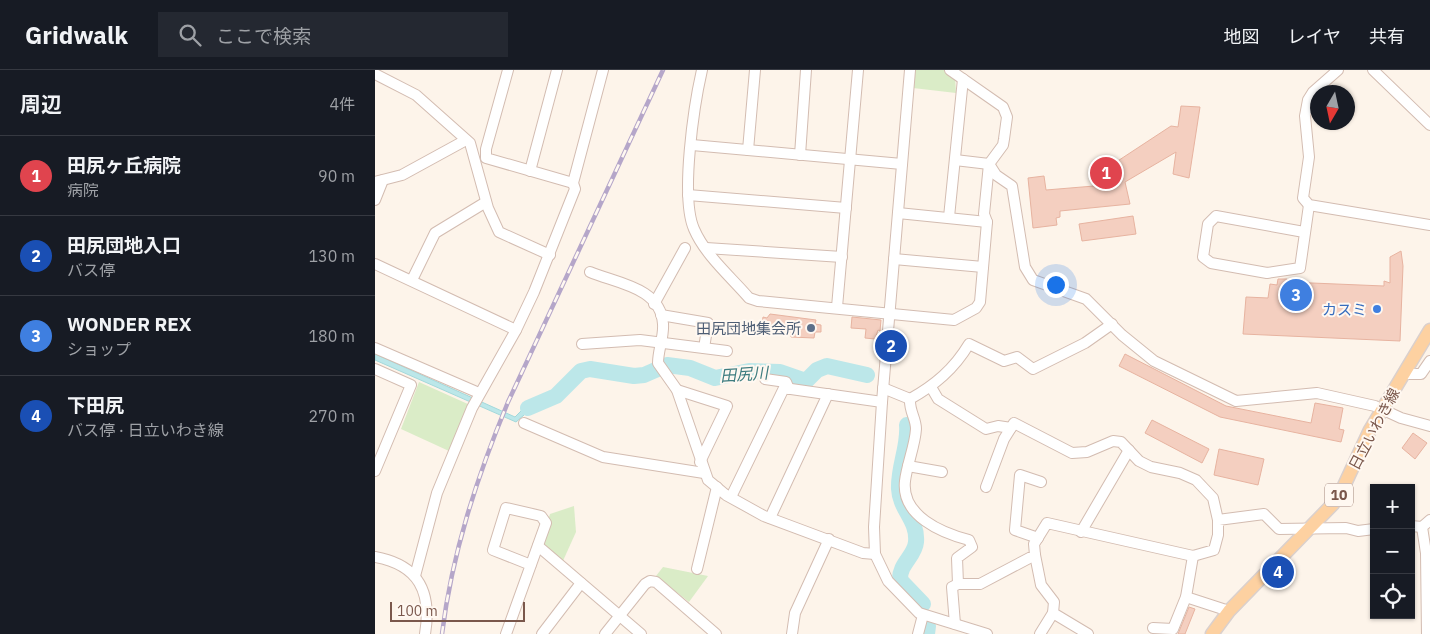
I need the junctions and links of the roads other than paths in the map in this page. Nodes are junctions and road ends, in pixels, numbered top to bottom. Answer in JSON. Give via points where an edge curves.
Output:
{"nodes":[{"id":1,"x":508,"y":70,"type":"edge"},
{"id":2,"x":557,"y":70,"type":"edge"},
{"id":3,"x":603,"y":70,"type":"edge"},
{"id":4,"x":703,"y":70,"type":"edge"},
{"id":5,"x":755,"y":70,"type":"edge"},
{"id":6,"x":806,"y":70,"type":"edge"},
{"id":7,"x":858,"y":70,"type":"edge"},
{"id":8,"x":910,"y":70,"type":"edge"},
{"id":9,"x":950,"y":70,"type":"edge"},
{"id":10,"x":1338,"y":70,"type":"edge"},
{"id":11,"x":1373,"y":70,"type":"edge"},
{"id":12,"x":375,"y":74,"type":"edge"},
{"id":13,"x":963,"y":79,"type":"junction"},
{"id":14,"x":1430,"y":125,"type":"edge"},
{"id":15,"x":466,"y":140,"type":"junction"},
{"id":16,"x":692,"y":145,"type":"junction"},
{"id":17,"x":748,"y":150,"type":"junction"},
{"id":18,"x":800,"y":155,"type":"junction"},
{"id":19,"x":850,"y":159,"type":"junction"},
{"id":20,"x":955,"y":160,"type":"junction"},
{"id":21,"x":901,"y":164,"type":"junction"},
{"id":22,"x":989,"y":164,"type":"junction"},
{"id":23,"x":530,"y":171,"type":"junction"},
{"id":24,"x":379,"y":181,"type":"edge"},
{"id":25,"x":573,"y":183,"type":"junction"},
{"id":26,"x":688,"y":195,"type":"junction"},
{"id":27,"x":375,"y":200,"type":"edge"},
{"id":28,"x":486,"y":202,"type":"junction"},
{"id":29,"x":1309,"y":205,"type":"junction"},
{"id":30,"x":846,"y":208,"type":"junction"},
{"id":31,"x":898,"y":213,"type":"junction"},
{"id":32,"x":949,"y":217,"type":"junction"},
{"id":33,"x":987,"y":222,"type":"junction"},
{"id":34,"x":1430,"y":225,"type":"edge"},
{"id":35,"x":1304,"y":232,"type":"junction"},
{"id":36,"x":685,"y":248,"type":"dead end"},
{"id":37,"x":706,"y":248,"type":"junction"},
{"id":38,"x":549,"y":255,"type":"junction"},
{"id":39,"x":842,"y":257,"type":"junction"},
{"id":40,"x":894,"y":259,"type":"junction"},
{"id":41,"x":375,"y":264,"type":"edge"},
{"id":42,"x":983,"y":267,"type":"junction"},
{"id":43,"x":590,"y":272,"type":"dead end"},
{"id":44,"x":412,"y":280,"type":"junction"},
{"id":45,"x":654,"y":304,"type":"junction"},
{"id":46,"x":837,"y":307,"type":"junction"},
{"id":47,"x":889,"y":313,"type":"junction"},
{"id":48,"x":661,"y":315,"type":"junction"},
{"id":49,"x":1111,"y":324,"type":"junction"},
{"id":50,"x":516,"y":330,"type":"junction"},
{"id":51,"x":1430,"y":330,"type":"edge"},
{"id":52,"x":661,"y":342,"type":"junction"},
{"id":53,"x":582,"y":344,"type":"dead end"},
{"id":54,"x":375,"y":348,"type":"edge"},
{"id":55,"x":704,"y":348,"type":"junction"},
{"id":56,"x":727,"y":351,"type":"dead end"},
{"id":57,"x":1430,"y":361,"type":"edge"},
{"id":58,"x":375,"y":369,"type":"edge"},
{"id":59,"x":1404,"y":374,"type":"junction"},
{"id":60,"x":765,"y":379,"type":"dead end"},
{"id":61,"x":931,"y":386,"type":"junction"},
{"id":62,"x":883,"y":388,"type":"junction"},
{"id":63,"x":789,"y":389,"type":"junction"},
{"id":64,"x":677,"y":390,"type":"junction"},
{"id":65,"x":828,"y":394,"type":"junction"},
{"id":66,"x":476,"y":398,"type":"junction"},
{"id":67,"x":910,"y":400,"type":"junction"},
{"id":68,"x":882,"y":402,"type":"junction"},
{"id":69,"x":1382,"y":409,"type":"junction"},
{"id":70,"x":524,"y":423,"type":"dead end"},
{"id":71,"x":1430,"y":426,"type":"edge"},
{"id":72,"x":1011,"y":428,"type":"junction"},
{"id":73,"x":375,"y":442,"type":"edge"},
{"id":74,"x":385,"y":447,"type":"junction"},
{"id":75,"x":1129,"y":450,"type":"junction"},
{"id":76,"x":700,"y":462,"type":"junction"},
{"id":77,"x":908,"y":466,"type":"junction"},
{"id":78,"x":375,"y":471,"type":"edge"},
{"id":79,"x":942,"y":472,"type":"dead end"},
{"id":80,"x":704,"y":473,"type":"junction"},
{"id":81,"x":1041,"y":482,"type":"dead end"},
{"id":82,"x":717,"y":487,"type":"junction"},
{"id":83,"x":985,"y":487,"type":"dead end"},
{"id":84,"x":731,"y":498,"type":"junction"},
{"id":85,"x":770,"y":518,"type":"junction"},
{"id":86,"x":1217,"y":520,"type":"junction"},
{"id":87,"x":1430,"y":520,"type":"edge"},
{"id":88,"x":1416,"y":527,"type":"edge"},
{"id":89,"x":1311,"y":529,"type":"junction"},
{"id":90,"x":1370,"y":530,"type":"edge"},
{"id":91,"x":1081,"y":532,"type":"junction"},
{"id":92,"x":1038,"y":538,"type":"junction"},
{"id":93,"x":829,"y":539,"type":"junction"},
{"id":94,"x":537,"y":546,"type":"junction"},
{"id":95,"x":875,"y":554,"type":"junction"},
{"id":96,"x":1035,"y":555,"type":"junction"},
{"id":97,"x":1193,"y":556,"type":"junction"},
{"id":98,"x":375,"y":557,"type":"edge"},
{"id":99,"x":531,"y":564,"type":"junction"},
{"id":100,"x":697,"y":569,"type":"dead end"},
{"id":101,"x":415,"y":576,"type":"junction"},
{"id":102,"x":581,"y":583,"type":"junction"},
{"id":103,"x":957,"y":584,"type":"junction"},
{"id":104,"x":1186,"y":598,"type":"junction"},
{"id":105,"x":1229,"y":611,"type":"junction"},
{"id":106,"x":1053,"y":614,"type":"junction"},
{"id":107,"x":923,"y":615,"type":"junction"},
{"id":108,"x":619,"y":616,"type":"junction"},
{"id":109,"x":955,"y":624,"type":"junction"},
{"id":110,"x":1153,"y":628,"type":"dead end"},
{"id":111,"x":425,"y":634,"type":"edge"},
{"id":112,"x":505,"y":634,"type":"edge"},
{"id":113,"x":542,"y":634,"type":"edge"},
{"id":114,"x":605,"y":634,"type":"edge"},
{"id":115,"x":641,"y":634,"type":"edge"},
{"id":116,"x":716,"y":634,"type":"edge"},
{"id":117,"x":792,"y":634,"type":"edge"},
{"id":118,"x":918,"y":634,"type":"edge"},
{"id":119,"x":987,"y":634,"type":"edge"},
{"id":120,"x":1040,"y":634,"type":"edge"},
{"id":121,"x":1088,"y":634,"type":"edge"},
{"id":122,"x":1211,"y":634,"type":"edge"},
{"id":123,"x":1427,"y":634,"type":"edge"}],
"edges":[{"from":1,"to":23,"type":"street","via":[[486,158]]},
{"from":2,"to":23,"type":"street"},
{"from":3,"to":25,"type":"street"},
{"from":4,"to":16,"type":"street"},
{"from":5,"to":17,"type":"street"},
{"from":6,"to":18,"type":"street"},
{"from":7,"to":19,"type":"street"},
{"from":8,"to":21,"type":"street"},
{"from":9,"to":13,"type":"street"},
{"from":10,"to":29,"type":"street","via":[[1313,92],[1306,108],[1309,157],[1303,198]]},
{"from":11,"to":14,"type":"street"},
{"from":12,"to":15,"type":"street","via":[[416,95]]},
{"from":13,"to":20,"type":"street"},
{"from":13,"to":22,"type":"street","via":[[1003,107],[1007,117],[1003,145]]},
{"from":15,"to":24,"type":"street","via":[[402,175]]},
{"from":15,"to":28,"type":"street","via":[[470,143]]},
{"from":16,"to":17,"type":"street"},
{"from":16,"to":26,"type":"street"},
{"from":17,"to":18,"type":"street"},
{"from":18,"to":19,"type":"street"},
{"from":19,"to":21,"type":"street"},
{"from":19,"to":30,"type":"street"},
{"from":20,"to":22,"type":"street"},
{"from":20,"to":32,"type":"street"},
{"from":21,"to":31,"type":"street"},
{"from":22,"to":33,"type":"street","via":[[984,214]]},
{"from":22,"to":49,"type":"street","via":[[996,175],[1013,188],[1029,277],[1086,299]]},
{"from":23,"to":25,"type":"street"},
{"from":24,"to":27,"type":"street"},
{"from":25,"to":38,"type":"street","via":[[575,189]]},
{"from":26,"to":30,"type":"street"},
{"from":26,"to":37,"type":"street","via":[[692,223]]},
{"from":28,"to":38,"type":"street","via":[[499,232]]},
{"from":28,"to":44,"type":"street","via":[[435,233]]},
{"from":29,"to":34,"type":"street"},
{"from":29,"to":35,"type":"street"},
{"from":30,"to":39,"type":"street"},
{"from":31,"to":32,"type":"street"},
{"from":31,"to":40,"type":"street"},
{"from":32,"to":33,"type":"street"},
{"from":33,"to":42,"type":"street"},
{"from":35,"to":35,"type":"street","via":[[1216,216],[1208,224],[1203,257],[1211,263],[1267,273],[1300,268]]},
{"from":36,"to":45,"type":"street"},
{"from":37,"to":39,"type":"street"},
{"from":37,"to":46,"type":"street","via":[[753,300]]},
{"from":38,"to":50,"type":"street"},
{"from":39,"to":46,"type":"street"},
{"from":40,"to":42,"type":"street"},
{"from":40,"to":47,"type":"street"},
{"from":41,"to":44,"type":"street"},
{"from":42,"to":47,"type":"street","via":[[980,302],[959,318]]},
{"from":43,"to":45,"type":"street","via":[[634,286]]},
{"from":44,"to":50,"type":"street"},
{"from":45,"to":48,"type":"street"},
{"from":46,"to":47,"type":"street"},
{"from":47,"to":62,"type":"street"},
{"from":48,"to":52,"type":"street"},
{"from":48,"to":55,"type":"street","via":[[708,323]]},
{"from":49,"to":61,"type":"street","via":[[1085,343],[1033,369],[1017,357],[1004,361],[969,344],[959,361]]},
{"from":49,"to":69,"type":"street","via":[[1155,361],[1236,401],[1317,393]]},
{"from":50,"to":66,"type":"street"},
{"from":51,"to":59,"type":"main road","name":"日立いわき線","number":"10"},
{"from":52,"to":53,"type":"street","via":[[640,340]]},
{"from":52,"to":55,"type":"street"},
{"from":52,"to":64,"type":"street","via":[[660,366]]},
{"from":54,"to":66,"type":"street"},
{"from":55,"to":56,"type":"street"},
{"from":57,"to":59,"type":"street","via":[[1421,374]]},
{"from":58,"to":74,"type":"street","via":[[411,385]]},
{"from":59,"to":69,"type":"main road","name":"日立いわき線","number":"10"},
{"from":60,"to":63,"type":"street","via":[[786,382]]},
{"from":61,"to":67,"type":"street"},
{"from":61,"to":72,"type":"street","via":[[938,399],[986,428]]},
{"from":62,"to":67,"type":"street"},
{"from":62,"to":68,"type":"street"},
{"from":63,"to":65,"type":"street"},
{"from":63,"to":84,"type":"street","via":[[784,388]]},
{"from":64,"to":76,"type":"street"},
{"from":64,"to":76,"type":"street","via":[[727,406]]},
{"from":65,"to":68,"type":"street"},
{"from":65,"to":85,"type":"street"},
{"from":66,"to":101,"type":"street","via":[[437,493]]},
{"from":67,"to":77,"type":"street","via":[[909,409],[916,429]]},
{"from":68,"to":95,"type":"street"},
{"from":69,"to":71,"type":"street"},
{"from":69,"to":89,"type":"main road","name":"日立いわき線","number":"10","via":[[1343,488]]},
{"from":70,"to":80,"type":"street","via":[[603,457]]},
{"from":72,"to":75,"type":"street","via":[[1014,423],[1072,453],[1087,452],[1113,441],[1121,442]]},
{"from":72,"to":83,"type":"street"},
{"from":73,"to":74,"type":"street"},
{"from":74,"to":78,"type":"street"},
{"from":75,"to":86,"type":"street","via":[[1151,468],[1180,473],[1196,480],[1213,498]]},
{"from":75,"to":91,"type":"street"},
{"from":76,"to":80,"type":"street"},
{"from":77,"to":79,"type":"street"},
{"from":77,"to":103,"type":"street","via":[[905,498],[916,515],[947,534],[969,540],[972,547],[957,558]]},
{"from":80,"to":82,"type":"street","via":[[707,480]]},
{"from":81,"to":92,"type":"street","via":[[1020,475],[1015,530]]},
{"from":82,"to":84,"type":"street"},
{"from":82,"to":100,"type":"street"},
{"from":84,"to":85,"type":"street"},
{"from":85,"to":93,"type":"street"},
{"from":86,"to":89,"type":"street","via":[[1264,514],[1279,529]]},
{"from":86,"to":97,"type":"street","via":[[1214,550]]},
{"from":87,"to":88,"type":"street"},
{"from":88,"to":123,"type":"street","via":[[1426,553]]},
{"from":89,"to":90,"type":"street"},
{"from":89,"to":105,"type":"main road","name":"日立いわき線","number":"10"},
{"from":91,"to":92,"type":"street","via":[[1047,523]]},
{"from":91,"to":97,"type":"street"},
{"from":92,"to":96,"type":"street","via":[[1034,544]]},
{"from":93,"to":95,"type":"street","via":[[863,553]]},
{"from":93,"to":117,"type":"street","via":[[795,614]]},
{"from":94,"to":99,"type":"street"},
{"from":94,"to":99,"type":"street","via":[[546,523],[544,518],[506,508],[493,550]]},
{"from":94,"to":102,"type":"street"},
{"from":95,"to":107,"type":"street","via":[[888,581]]},
{"from":96,"to":103,"type":"street","via":[[980,584]]},
{"from":96,"to":106,"type":"street","via":[[1041,585],[1054,602]]},
{"from":97,"to":104,"type":"street"},
{"from":98,"to":101,"type":"street","via":[[398,564]]},
{"from":99,"to":112,"type":"street"},
{"from":101,"to":111,"type":"street","via":[[425,589]]},
{"from":102,"to":108,"type":"street"},
{"from":102,"to":113,"type":"street"},
{"from":103,"to":109,"type":"street","via":[[952,587]]},
{"from":104,"to":105,"type":"street"},
{"from":104,"to":110,"type":"street","via":[[1173,630]]},
{"from":105,"to":122,"type":"main road","name":"日立いわき線","number":"10"},
{"from":106,"to":120,"type":"street"},
{"from":106,"to":121,"type":"street"},
{"from":107,"to":109,"type":"street"},
{"from":107,"to":118,"type":"street"},
{"from":108,"to":114,"type":"street"},
{"from":108,"to":115,"type":"street"},
{"from":108,"to":116,"type":"street","via":[[645,584],[653,581]]},
{"from":109,"to":119,"type":"street"}]}
